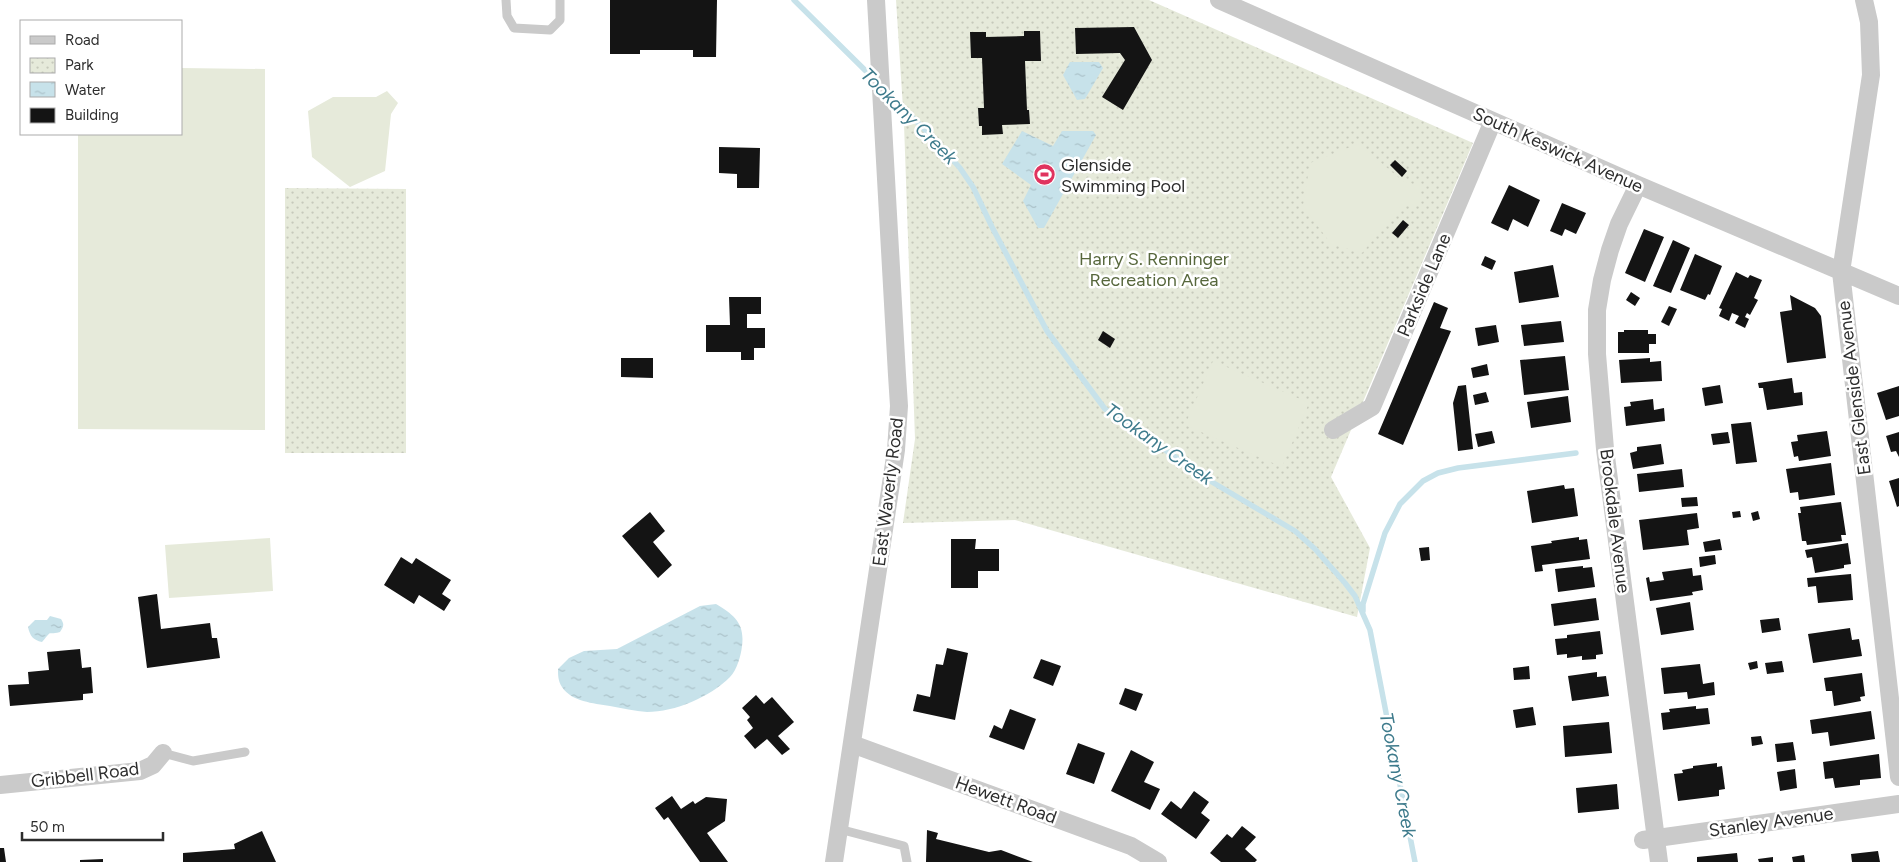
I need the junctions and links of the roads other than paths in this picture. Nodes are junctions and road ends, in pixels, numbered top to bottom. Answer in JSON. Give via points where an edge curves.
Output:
{"nodes":[{"id":1,"x":506,"y":0,"type":"edge"},
{"id":2,"x":560,"y":0,"type":"edge"},
{"id":3,"x":876,"y":0,"type":"edge"},
{"id":4,"x":1218,"y":0,"type":"edge"},
{"id":5,"x":1864,"y":0,"type":"edge"},
{"id":6,"x":1236,"y":4,"type":"edge"},
{"id":7,"x":1493,"y":121,"type":"junction"},
{"id":8,"x":1638,"y":185,"type":"junction"},
{"id":9,"x":1841,"y":272,"type":"junction"},
{"id":10,"x":1899,"y":296,"type":"edge"},
{"id":11,"x":1332,"y":430,"type":"dead end"},
{"id":12,"x":852,"y":744,"type":"junction"},
{"id":13,"x":245,"y":752,"type":"dead end"},
{"id":14,"x":163,"y":753,"type":"joint"},
{"id":15,"x":1899,"y":777,"type":"edge"},
{"id":16,"x":0,"y":785,"type":"edge"},
{"id":17,"x":1899,"y":804,"type":"edge"},
{"id":18,"x":839,"y":829,"type":"junction"},
{"id":19,"x":1650,"y":839,"type":"junction"},
{"id":20,"x":834,"y":862,"type":"edge"},
{"id":21,"x":907,"y":862,"type":"edge"},
{"id":22,"x":1158,"y":862,"type":"edge"},
{"id":23,"x":1659,"y":862,"type":"edge"}],
"edges":[{"from":1,"to":2,"type":"lane","via":[[506,16],[514,28],[550,30],[560,20]]},
{"from":3,"to":12,"type":"street","name":"East Waverly Road","via":[[899,406],[896,450]]},
{"from":4,"to":6,"type":"street","name":"South Keswick Avenue"},
{"from":5,"to":9,"type":"street","name":"East Glenside Avenue","via":[[1869,22],[1871,75]]},
{"from":6,"to":7,"type":"street","name":"South Keswick Avenue"},
{"from":7,"to":8,"type":"street","name":"South Keswick Avenue"},
{"from":7,"to":11,"type":"street","name":"Parkside Lane","via":[[1372,407]]},
{"from":8,"to":9,"type":"street","name":"South Keswick Avenue"},
{"from":8,"to":19,"type":"street","name":"Brookdale Avenue","via":[[1619,224],[1602,280],[1597,310],[1597,354]]},
{"from":9,"to":10,"type":"street","name":"South Keswick Avenue"},
{"from":9,"to":15,"type":"street","name":"East Glenside Avenue"},
{"from":12,"to":18,"type":"street","name":"East Waverly Road"},
{"from":12,"to":22,"type":"street","name":"Hewett Road","via":[[1130,846]]},
{"from":13,"to":14,"type":"lane","via":[[193,761]]},
{"from":14,"to":16,"type":"street","name":"Gribbell Road","via":[[153,765],[140,771]]},
{"from":17,"to":19,"type":"street","name":"Stanley Avenue"},
{"from":18,"to":20,"type":"street","name":"East Waverly Road"},
{"from":18,"to":21,"type":"lane","via":[[904,846]]},
{"from":19,"to":23,"type":"street","name":"Brookdale Avenue"}]}
